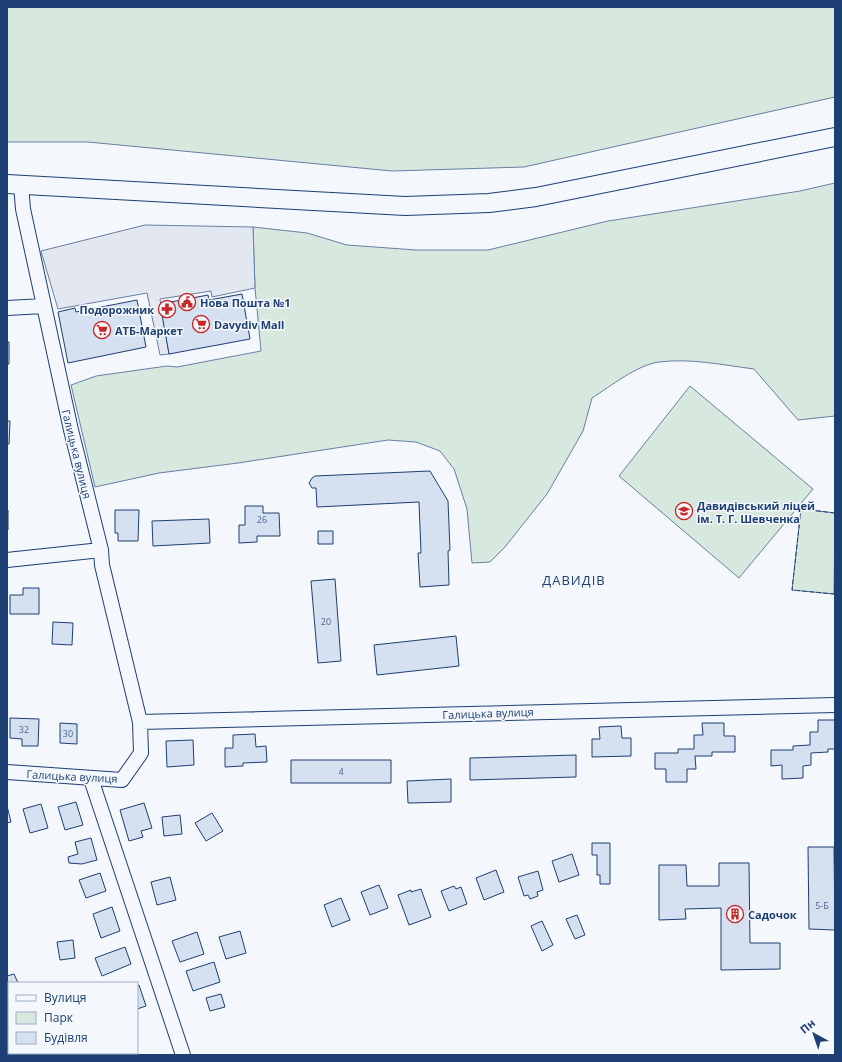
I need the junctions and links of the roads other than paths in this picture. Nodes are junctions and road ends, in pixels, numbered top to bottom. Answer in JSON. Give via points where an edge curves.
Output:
{"nodes":[{"id":1,"x":835,"y":137,"type":"edge"},
{"id":2,"x":14,"y":184,"type":"edge"},
{"id":3,"x":44,"y":306,"type":"junction"},
{"id":4,"x":7,"y":308,"type":"edge"},
{"id":5,"x":101,"y":550,"type":"junction"},
{"id":6,"x":7,"y":560,"type":"edge"},
{"id":7,"x":835,"y":706,"type":"edge"},
{"id":8,"x":140,"y":722,"type":"junction"},
{"id":9,"x":7,"y":772,"type":"edge"},
{"id":10,"x":91,"y":779,"type":"junction"},
{"id":11,"x":183,"y":1055,"type":"edge"}],
"edges":[{"from":1,"to":2,"type":"main road","via":[[536,197],[489,203],[405,206]]},
{"from":2,"to":3,"type":"street","name":"Галицька вулиця","via":[[23,209]]},
{"from":3,"to":4,"type":"street"},
{"from":3,"to":5,"type":"street","name":"Галицька вулиця"},
{"from":5,"to":6,"type":"street"},
{"from":5,"to":8,"type":"street","name":"Галицька вулиця","via":[[102,565]]},
{"from":7,"to":8,"type":"street","name":"Галицька вулиця"},
{"from":8,"to":10,"type":"street","name":"Галицька вулиця","via":[[141,754],[122,780]]},
{"from":9,"to":10,"type":"street","name":"Галицька вулиця"},
{"from":10,"to":11,"type":"street"}]}
